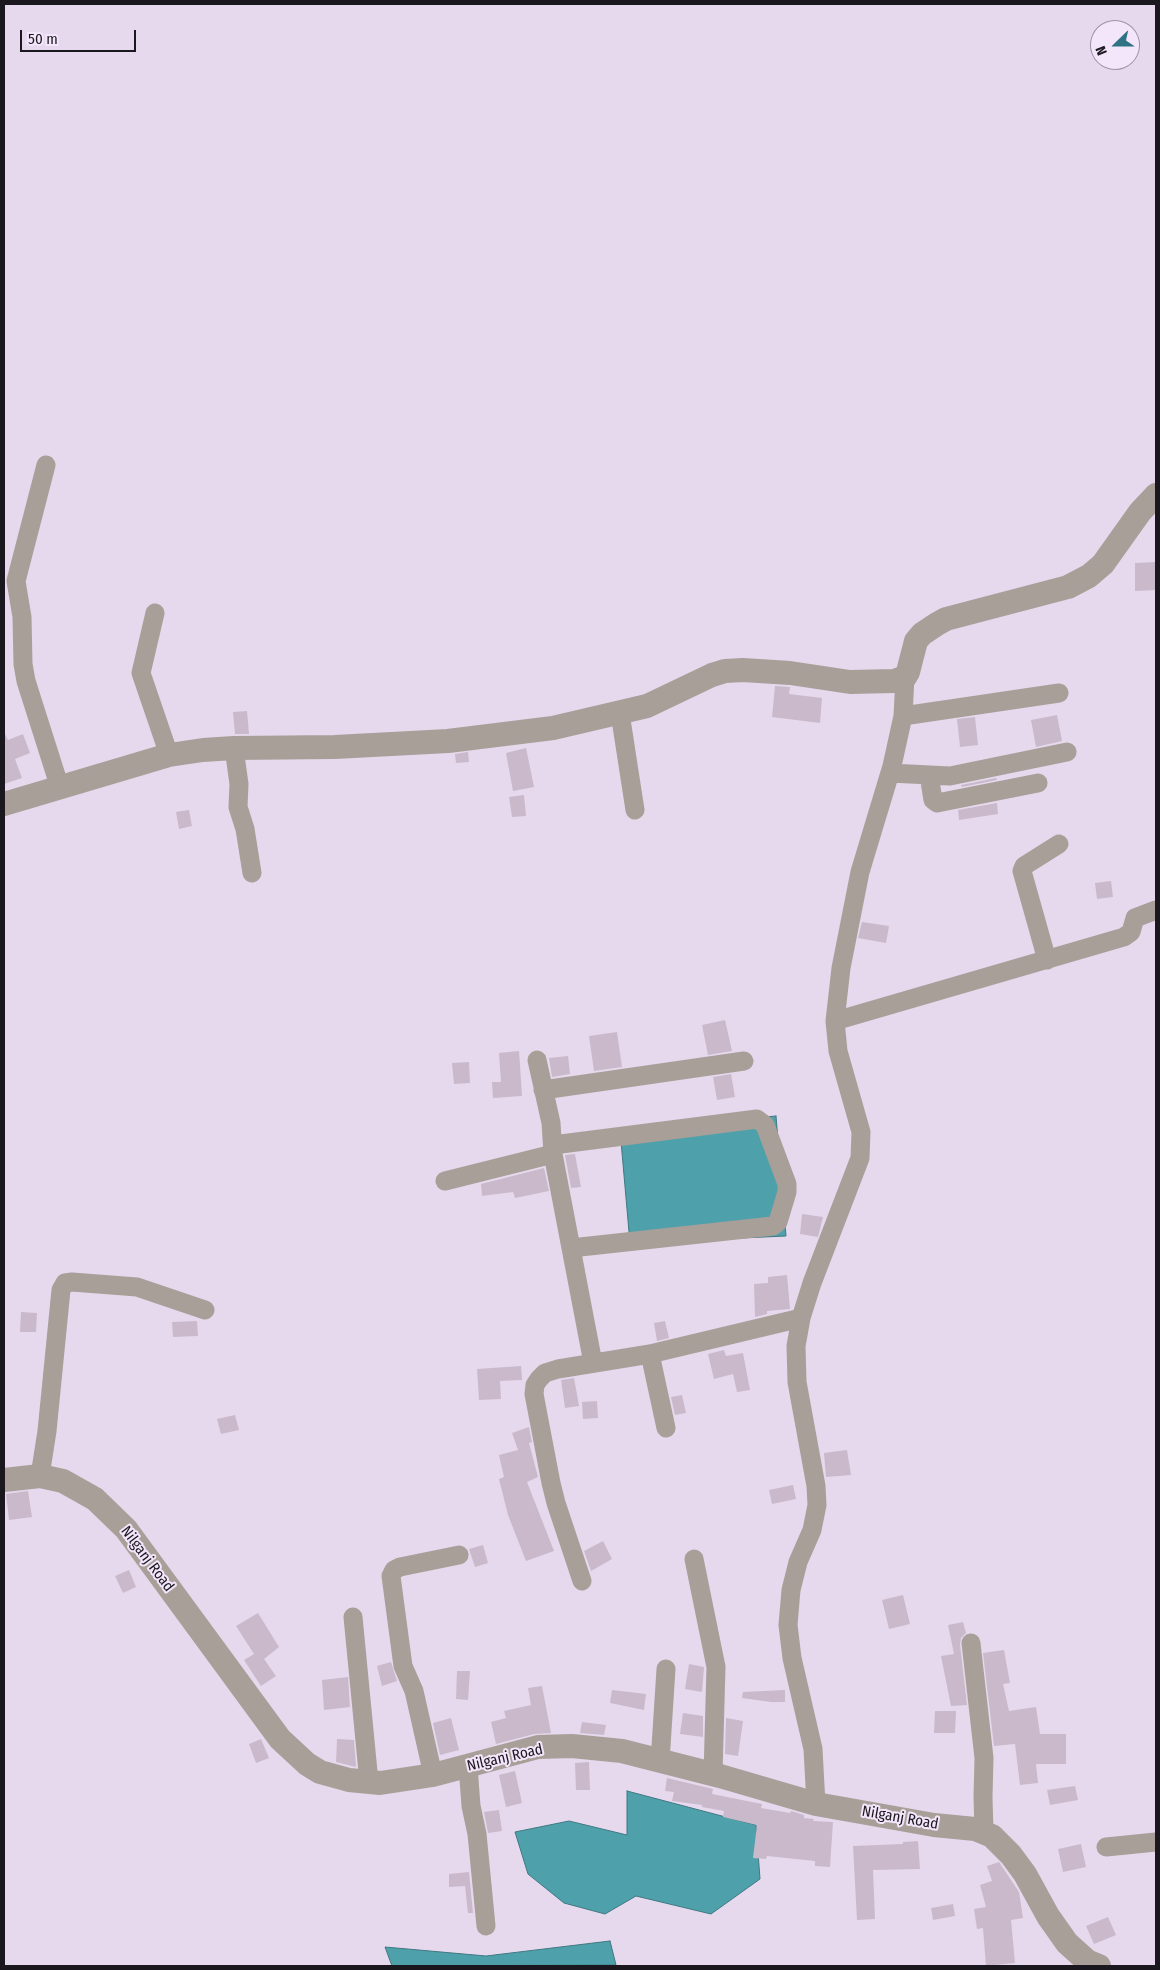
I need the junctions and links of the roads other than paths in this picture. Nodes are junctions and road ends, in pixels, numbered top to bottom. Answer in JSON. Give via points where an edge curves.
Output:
{"nodes":[{"id":1,"x":46,"y":465,"type":"dead end"},
{"id":2,"x":1156,"y":495,"type":"edge"},
{"id":3,"x":155,"y":613,"type":"dead end"},
{"id":4,"x":905,"y":677,"type":"junction"},
{"id":5,"x":1059,"y":693,"type":"dead end"},
{"id":6,"x":620,"y":713,"type":"junction"},
{"id":7,"x":903,"y":716,"type":"junction"},
{"id":8,"x":234,"y":748,"type":"junction"},
{"id":9,"x":1067,"y":752,"type":"dead end"},
{"id":10,"x":170,"y":755,"type":"junction"},
{"id":11,"x":890,"y":773,"type":"junction"},
{"id":12,"x":929,"y":775,"type":"junction"},
{"id":13,"x":1038,"y":783,"type":"dead end"},
{"id":14,"x":60,"y":788,"type":"junction"},
{"id":15,"x":4,"y":804,"type":"edge"},
{"id":16,"x":635,"y":810,"type":"dead end"},
{"id":17,"x":1059,"y":844,"type":"dead end"},
{"id":18,"x":252,"y":873,"type":"dead end"},
{"id":19,"x":1156,"y":910,"type":"edge"},
{"id":20,"x":1047,"y":960,"type":"junction"},
{"id":21,"x":835,"y":1021,"type":"junction"},
{"id":22,"x":537,"y":1060,"type":"dead end"},
{"id":23,"x":744,"y":1061,"type":"dead end"},
{"id":24,"x":544,"y":1090,"type":"junction"},
{"id":25,"x":553,"y":1150,"type":"junction"},
{"id":26,"x":446,"y":1181,"type":"dead end"},
{"id":27,"x":571,"y":1248,"type":"junction"},
{"id":28,"x":205,"y":1310,"type":"dead end"},
{"id":29,"x":801,"y":1318,"type":"junction"},
{"id":30,"x":650,"y":1354,"type":"junction"},
{"id":31,"x":593,"y":1362,"type":"junction"},
{"id":32,"x":666,"y":1428,"type":"dead end"},
{"id":33,"x":40,"y":1476,"type":"junction"},
{"id":34,"x":4,"y":1480,"type":"edge"},
{"id":35,"x":459,"y":1555,"type":"dead end"},
{"id":36,"x":694,"y":1559,"type":"dead end"},
{"id":37,"x":582,"y":1581,"type":"dead end"},
{"id":38,"x":352,"y":1617,"type":"dead end"},
{"id":39,"x":971,"y":1643,"type":"dead end"},
{"id":40,"x":666,"y":1669,"type":"dead end"},
{"id":41,"x":660,"y":1762,"type":"junction"},
{"id":42,"x":468,"y":1766,"type":"junction"},
{"id":43,"x":713,"y":1774,"type":"junction"},
{"id":44,"x":433,"y":1775,"type":"junction"},
{"id":45,"x":369,"y":1782,"type":"junction"},
{"id":46,"x":816,"y":1804,"type":"junction"},
{"id":47,"x":984,"y":1832,"type":"junction"},
{"id":48,"x":1156,"y":1842,"type":"edge"},
{"id":49,"x":1106,"y":1847,"type":"dead end"},
{"id":50,"x":486,"y":1926,"type":"dead end"},
{"id":51,"x":1099,"y":1966,"type":"edge"}],
"edges":[{"from":1,"to":14,"type":"street","via":[[16,581],[26,680]]},
{"from":2,"to":4,"type":"street","via":[[1103,564],[1089,576],[1068,586],[946,619],[916,641]]},
{"from":3,"to":10,"type":"street","via":[[141,673]]},
{"from":4,"to":6,"type":"street","via":[[865,683],[790,673],[725,672],[658,702]]},
{"from":4,"to":7,"type":"street"},
{"from":5,"to":7,"type":"street"},
{"from":6,"to":8,"type":"street","via":[[553,728],[448,741]]},
{"from":6,"to":16,"type":"street"},
{"from":7,"to":11,"type":"street"},
{"from":8,"to":10,"type":"street"},
{"from":8,"to":18,"type":"street","via":[[239,784],[238,807],[246,828]]},
{"from":9,"to":12,"type":"street","via":[[958,775]]},
{"from":10,"to":14,"type":"street"},
{"from":11,"to":12,"type":"street"},
{"from":11,"to":21,"type":"street","via":[[860,872],[841,968]]},
{"from":12,"to":13,"type":"street","via":[[933,800],[937,803]]},
{"from":14,"to":15,"type":"street"},
{"from":17,"to":20,"type":"street","via":[[1024,866],[1022,871]]},
{"from":19,"to":20,"type":"street","via":[[1135,918],[1130,932],[1124,937]]},
{"from":20,"to":21,"type":"street"},
{"from":21,"to":29,"type":"street","via":[[838,1051],[858,1115],[862,1146],[856,1171]]},
{"from":22,"to":24,"type":"street"},
{"from":23,"to":24,"type":"street"},
{"from":24,"to":25,"type":"street"},
{"from":25,"to":26,"type":"street"},
{"from":25,"to":27,"type":"street"},
{"from":25,"to":27,"type":"street","via":[[757,1119],[765,1125],[787,1184],[778,1222],[772,1226]]},
{"from":27,"to":31,"type":"street"},
{"from":28,"to":33,"type":"street","via":[[137,1287],[65,1283],[61,1290]]},
{"from":29,"to":30,"type":"street"},
{"from":29,"to":46,"type":"street","via":[[795,1364],[817,1505],[812,1530],[798,1562],[791,1590],[788,1625],[792,1658],[813,1749]]},
{"from":30,"to":31,"type":"street"},
{"from":30,"to":32,"type":"street"},
{"from":31,"to":37,"type":"street","via":[[545,1373],[535,1385],[534,1394],[556,1503]]},
{"from":33,"to":34,"type":"street","name":"Nilganj Road"},
{"from":33,"to":45,"type":"street","name":"Nilganj Road","via":[[63,1481],[95,1499],[126,1529],[280,1739],[294,1753],[320,1772]]},
{"from":35,"to":44,"type":"street","via":[[400,1567],[391,1576],[403,1666],[414,1691]]},
{"from":36,"to":43,"type":"street","via":[[716,1667]]},
{"from":38,"to":45,"type":"street"},
{"from":39,"to":47,"type":"street","via":[[984,1758]]},
{"from":40,"to":41,"type":"street"},
{"from":41,"to":42,"type":"street","name":"Nilganj Road","via":[[622,1751],[572,1746],[538,1747]]},
{"from":41,"to":43,"type":"street","name":"Nilganj Road"},
{"from":42,"to":44,"type":"street","name":"Nilganj Road"},
{"from":42,"to":50,"type":"street"},
{"from":43,"to":46,"type":"street","name":"Nilganj Road"},
{"from":44,"to":45,"type":"street","name":"Nilganj Road"},
{"from":46,"to":47,"type":"street","name":"Nilganj Road"},
{"from":47,"to":51,"type":"street","name":"Nilganj Road","via":[[1000,1843],[1020,1867],[1067,1944],[1087,1961]]},
{"from":48,"to":49,"type":"street"}]}
